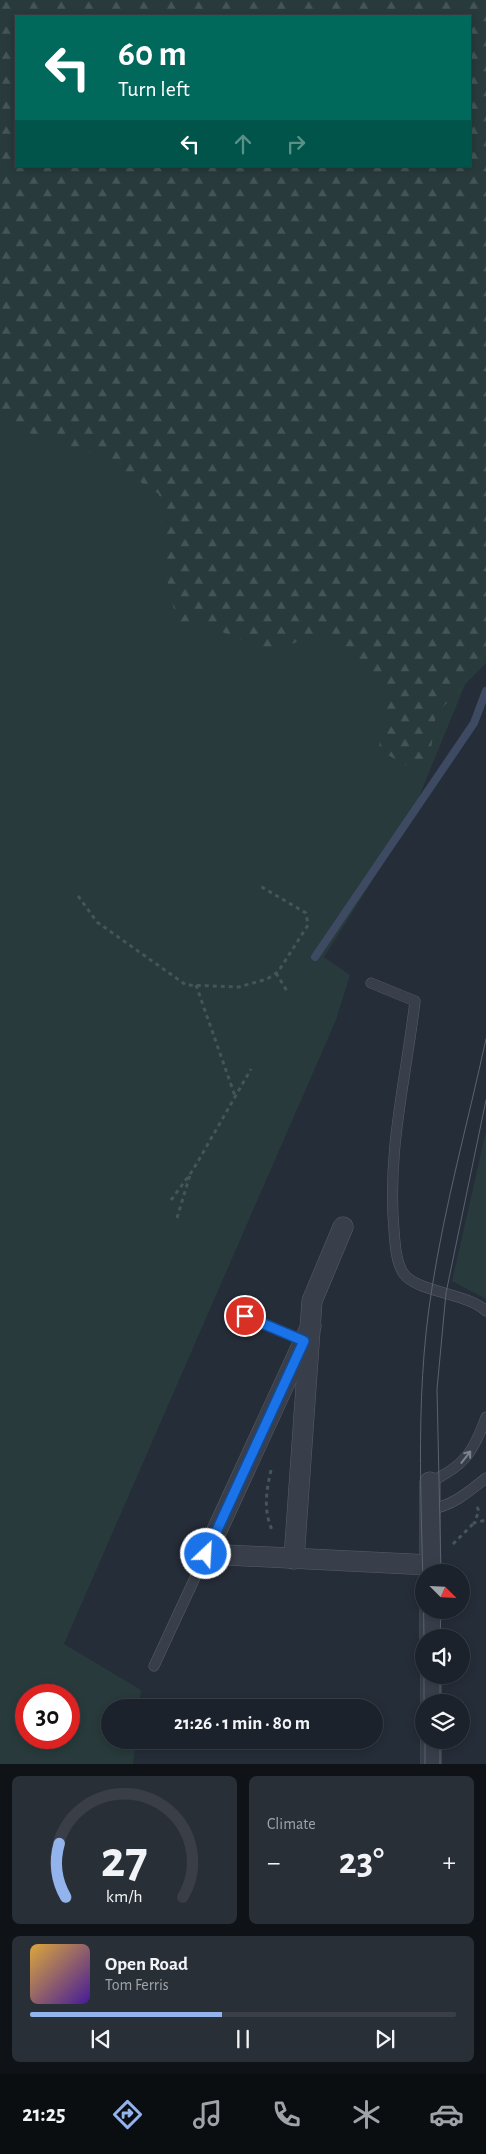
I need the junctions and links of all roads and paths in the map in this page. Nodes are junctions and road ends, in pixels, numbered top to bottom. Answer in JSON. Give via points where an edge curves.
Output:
{"nodes":[{"id":1,"x":260,"y":886,"type":"dead end"},
{"id":2,"x":78,"y":896,"type":"dead end"},
{"id":3,"x":276,"y":973,"type":"junction"},
{"id":4,"x":371,"y":984,"type":"dead end"},
{"id":5,"x":196,"y":985,"type":"junction"},
{"id":6,"x":288,"y":991,"type":"dead end"},
{"id":7,"x":251,"y":1069,"type":"dead end"},
{"id":8,"x":235,"y":1096,"type":"junction"},
{"id":9,"x":191,"y":1172,"type":"junction"},
{"id":10,"x":170,"y":1200,"type":"dead end"},
{"id":11,"x":177,"y":1218,"type":"dead end"},
{"id":12,"x":343,"y":1227,"type":"dead end"},
{"id":13,"x":486,"y":1311,"type":"edge"},
{"id":14,"x":245,"y":1316,"type":"dead end"},
{"id":15,"x":307,"y":1333,"type":"junction"},
{"id":16,"x":486,"y":1417,"type":"edge"},
{"id":17,"x":486,"y":1478,"type":"edge"},
{"id":18,"x":430,"y":1482,"type":"joint"},
{"id":19,"x":470,"y":1491,"type":"junction"},
{"id":20,"x":430,"y":1509,"type":"junction"},
{"id":21,"x":486,"y":1520,"type":"edge"},
{"id":22,"x":206,"y":1554,"type":"junction"},
{"id":23,"x":294,"y":1559,"type":"junction"},
{"id":24,"x":430,"y":1564,"type":"edge"},
{"id":25,"x":415,"y":1568,"type":"edge"},
{"id":26,"x":154,"y":1666,"type":"dead end"},
{"id":27,"x":431,"y":1749,"type":"edge"},
{"id":28,"x":431,"y":1764,"type":"edge"}],
"edges":[{"from":1,"to":3,"type":"path","via":[[306,913],[308,925]]},
{"from":2,"to":5,"type":"path","via":[[97,922],[186,985]]},
{"from":3,"to":5,"type":"path","via":[[246,986]]},
{"from":3,"to":6,"type":"path"},
{"from":4,"to":13,"type":"lane","via":[[414,1000],[392,1160],[395,1249],[404,1275],[478,1304]]},
{"from":5,"to":8,"type":"path"},
{"from":7,"to":8,"type":"path"},
{"from":8,"to":9,"type":"path"},
{"from":9,"to":10,"type":"path"},
{"from":9,"to":11,"type":"path"},
{"from":12,"to":15,"type":"street","via":[[312,1301]]},
{"from":14,"to":15,"type":"lane"},
{"from":15,"to":22,"type":"street"},
{"from":15,"to":23,"type":"street"},
{"from":18,"to":16,"type":"lane","one_way":true,"via":[[450,1473],[466,1458]]},
{"from":17,"to":19,"type":"lane"},
{"from":18,"to":20,"type":"street"},
{"from":19,"to":20,"type":"lane","via":[[440,1508]]},
{"from":19,"to":21,"type":"path","via":[[478,1511],[474,1524]]},
{"from":20,"to":24,"type":"street"},
{"from":22,"to":23,"type":"street"},
{"from":22,"to":26,"type":"lane"},
{"from":23,"to":25,"type":"street"},
{"from":27,"to":28,"type":"street"}]}
